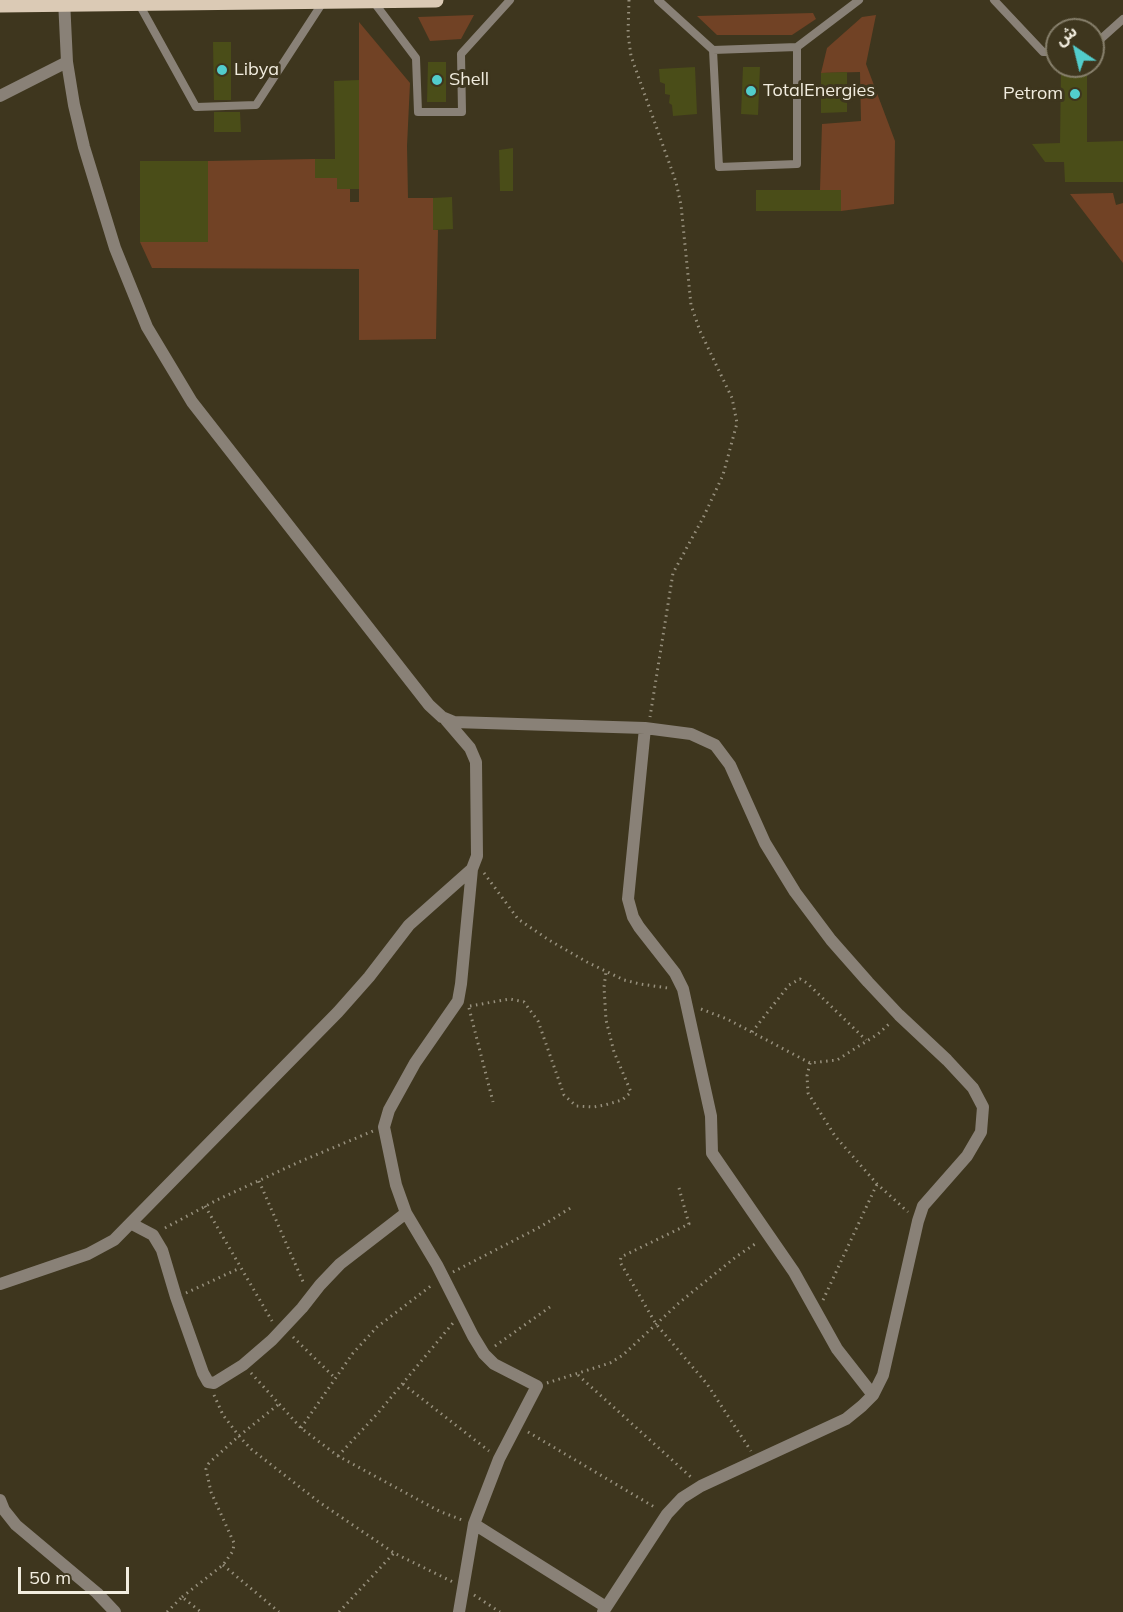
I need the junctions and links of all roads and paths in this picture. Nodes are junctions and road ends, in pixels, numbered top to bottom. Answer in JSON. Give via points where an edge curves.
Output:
{"nodes":[{"id":1,"x":372,"y":0,"type":"edge"},
{"id":2,"x":436,"y":0,"type":"edge"},
{"id":3,"x":510,"y":0,"type":"edge"},
{"id":4,"x":629,"y":0,"type":"edge"},
{"id":5,"x":658,"y":0,"type":"edge"},
{"id":6,"x":860,"y":0,"type":"edge"},
{"id":7,"x":994,"y":0,"type":"edge"},
{"id":8,"x":139,"y":1,"type":"edge"},
{"id":9,"x":325,"y":1,"type":"edge"},
{"id":10,"x":64,"y":2,"type":"edge"},
{"id":11,"x":0,"y":5,"type":"edge"},
{"id":12,"x":1123,"y":19,"type":"edge"},
{"id":13,"x":1105,"y":35,"type":"edge"},
{"id":14,"x":796,"y":47,"type":"junction"},
{"id":15,"x":713,"y":50,"type":"junction"},
{"id":16,"x":1045,"y":52,"type":"edge"},
{"id":17,"x":67,"y":62,"type":"junction"},
{"id":18,"x":0,"y":96,"type":"edge"},
{"id":19,"x":446,"y":720,"type":"junction"},
{"id":20,"x":647,"y":728,"type":"junction"},
{"id":21,"x":474,"y":865,"type":"junction"},
{"id":22,"x":606,"y":972,"type":"junction"},
{"id":23,"x":683,"y":989,"type":"junction"},
{"id":24,"x":463,"y":1003,"type":"junction"},
{"id":25,"x":686,"y":1003,"type":"junction"},
{"id":26,"x":899,"y":1015,"type":"junction"},
{"id":27,"x":752,"y":1032,"type":"junction"},
{"id":28,"x":867,"y":1041,"type":"junction"},
{"id":29,"x":810,"y":1063,"type":"junction"},
{"id":30,"x":493,"y":1102,"type":"dead end"},
{"id":31,"x":384,"y":1127,"type":"junction"},
{"id":32,"x":259,"y":1181,"type":"junction"},
{"id":33,"x":877,"y":1184,"type":"junction"},
{"id":34,"x":679,"y":1188,"type":"dead end"},
{"id":35,"x":205,"y":1206,"type":"junction"},
{"id":36,"x":572,"y":1208,"type":"dead end"},
{"id":37,"x":406,"y":1213,"type":"junction"},
{"id":38,"x":918,"y":1221,"type":"junction"},
{"id":39,"x":132,"y":1224,"type":"junction"},
{"id":40,"x":153,"y":1235,"type":"junction"},
{"id":41,"x":769,"y":1236,"type":"junction"},
{"id":42,"x":240,"y":1268,"type":"junction"},
{"id":43,"x":443,"y":1277,"type":"junction"},
{"id":44,"x":0,"y":1284,"type":"edge"},
{"id":45,"x":176,"y":1297,"type":"junction"},
{"id":46,"x":311,"y":1297,"type":"junction"},
{"id":47,"x":550,"y":1307,"type":"dead end"},
{"id":48,"x":461,"y":1312,"type":"junction"},
{"id":49,"x":817,"y":1313,"type":"junction"},
{"id":50,"x":656,"y":1324,"type":"junction"},
{"id":51,"x":282,"y":1331,"type":"junction"},
{"id":52,"x":484,"y":1354,"type":"junction"},
{"id":53,"x":243,"y":1365,"type":"junction"},
{"id":54,"x":578,"y":1375,"type":"junction"},
{"id":55,"x":335,"y":1378,"type":"junction"},
{"id":56,"x":209,"y":1383,"type":"junction"},
{"id":57,"x":403,"y":1384,"type":"junction"},
{"id":58,"x":537,"y":1386,"type":"junction"},
{"id":59,"x":873,"y":1395,"type":"junction"},
{"id":60,"x":279,"y":1404,"type":"junction"},
{"id":61,"x":516,"y":1425,"type":"junction"},
{"id":62,"x":301,"y":1428,"type":"junction"},
{"id":63,"x":239,"y":1436,"type":"junction"},
{"id":64,"x":338,"y":1456,"type":"junction"},
{"id":65,"x":500,"y":1459,"type":"junction"},
{"id":66,"x":757,"y":1460,"type":"junction"},
{"id":67,"x":701,"y":1486,"type":"junction"},
{"id":68,"x":0,"y":1500,"type":"edge"},
{"id":69,"x":667,"y":1514,"type":"junction"},
{"id":70,"x":474,"y":1524,"type":"junction"},
{"id":71,"x":394,"y":1553,"type":"junction"},
{"id":72,"x":223,"y":1565,"type":"junction"},
{"id":73,"x":463,"y":1588,"type":"junction"},
{"id":74,"x":182,"y":1597,"type":"junction"},
{"id":75,"x":605,"y":1609,"type":"edge"},
{"id":76,"x":115,"y":1612,"type":"edge"},
{"id":77,"x":167,"y":1612,"type":"edge"},
{"id":78,"x":201,"y":1612,"type":"edge"},
{"id":79,"x":279,"y":1612,"type":"edge"},
{"id":80,"x":339,"y":1612,"type":"edge"},
{"id":81,"x":459,"y":1612,"type":"edge"},
{"id":82,"x":500,"y":1612,"type":"edge"}],
"edges":[{"from":1,"to":2,"type":"main road"},
{"from":1,"to":3,"type":"lane","via":[[416,58],[418,112],[462,112],[461,54]]},
{"from":1,"to":9,"type":"main road"},
{"from":4,"to":20,"type":"path","via":[[631,56],[681,205],[691,304],[732,398],[737,423],[723,475],[673,573]]},
{"from":5,"to":15,"type":"lane"},
{"from":6,"to":14,"type":"lane"},
{"from":7,"to":16,"type":"lane"},
{"from":8,"to":9,"type":"main road"},
{"from":8,"to":9,"type":"lane","via":[[196,106],[256,105]]},
{"from":8,"to":10,"type":"main road"},
{"from":10,"to":11,"type":"main road"},
{"from":10,"to":17,"type":"street"},
{"from":12,"to":13,"type":"lane"},
{"from":14,"to":15,"type":"lane"},
{"from":14,"to":15,"type":"lane","via":[[797,164],[719,167]]},
{"from":17,"to":18,"type":"street"},
{"from":17,"to":19,"type":"street","via":[[95,185],[147,327],[192,402],[429,705]]},
{"from":19,"to":20,"type":"street"},
{"from":19,"to":21,"type":"street","via":[[470,748],[476,762],[478,828]]},
{"from":20,"to":23,"type":"street","via":[[628,899],[636,922]]},
{"from":20,"to":26,"type":"street","via":[[700,736],[721,751],[765,843],[795,892],[831,940]]},
{"from":21,"to":22,"type":"path","via":[[518,919]]},
{"from":21,"to":24,"type":"street","via":[[461,984]]},
{"from":21,"to":39,"type":"street","via":[[409,925],[338,1012]]},
{"from":22,"to":23,"type":"path","via":[[640,984]]},
{"from":22,"to":24,"type":"path","via":[[606,1020],[631,1092],[622,1100],[605,1105],[576,1106],[564,1095],[538,1021],[524,1002],[510,999],[484,1005]]},
{"from":23,"to":25,"type":"street"},
{"from":24,"to":30,"type":"path"},
{"from":24,"to":31,"type":"street","via":[[409,1072]]},
{"from":25,"to":27,"type":"path"},
{"from":25,"to":41,"type":"street","via":[[711,1116],[712,1153]]},
{"from":26,"to":28,"type":"path"},
{"from":26,"to":38,"type":"street","via":[[947,1060],[973,1089],[983,1107],[981,1132],[967,1156],[923,1206]]},
{"from":27,"to":28,"type":"path","via":[[789,985],[800,979]]},
{"from":27,"to":29,"type":"path"},
{"from":28,"to":29,"type":"path","via":[[837,1060]]},
{"from":29,"to":33,"type":"path","via":[[808,1093],[835,1136]]},
{"from":31,"to":32,"type":"path"},
{"from":31,"to":37,"type":"street"},
{"from":32,"to":35,"type":"path"},
{"from":32,"to":46,"type":"path"},
{"from":33,"to":38,"type":"path"},
{"from":33,"to":49,"type":"path"},
{"from":34,"to":50,"type":"path","via":[[689,1224],[619,1259]]},
{"from":35,"to":40,"type":"path"},
{"from":35,"to":42,"type":"path"},
{"from":36,"to":43,"type":"path"},
{"from":37,"to":43,"type":"street"},
{"from":37,"to":46,"type":"street","via":[[340,1264]]},
{"from":38,"to":59,"type":"street","via":[[883,1376]]},
{"from":39,"to":40,"type":"street"},
{"from":39,"to":44,"type":"street","via":[[97,1250]]},
{"from":40,"to":45,"type":"street","via":[[162,1250]]},
{"from":41,"to":49,"type":"street"},
{"from":41,"to":50,"type":"path","via":[[736,1256]]},
{"from":42,"to":45,"type":"path"},
{"from":42,"to":51,"type":"path"},
{"from":43,"to":48,"type":"street"},
{"from":43,"to":55,"type":"path","via":[[377,1327]]},
{"from":45,"to":56,"type":"street"},
{"from":46,"to":51,"type":"street"},
{"from":47,"to":52,"type":"path"},
{"from":48,"to":52,"type":"street"},
{"from":48,"to":57,"type":"path"},
{"from":49,"to":59,"type":"street","via":[[837,1349]]},
{"from":50,"to":54,"type":"path","via":[[623,1355]]},
{"from":50,"to":66,"type":"path","via":[[706,1384]]},
{"from":51,"to":53,"type":"street"},
{"from":51,"to":55,"type":"path"},
{"from":52,"to":58,"type":"street","via":[[494,1364]]},
{"from":53,"to":56,"type":"street"},
{"from":53,"to":60,"type":"path"},
{"from":54,"to":58,"type":"path"},
{"from":54,"to":67,"type":"path"},
{"from":55,"to":62,"type":"path"},
{"from":56,"to":63,"type":"path","via":[[223,1415]]},
{"from":57,"to":64,"type":"path"},
{"from":57,"to":65,"type":"path"},
{"from":58,"to":61,"type":"street"},
{"from":59,"to":66,"type":"street","via":[[846,1419]]},
{"from":60,"to":62,"type":"path"},
{"from":60,"to":63,"type":"path"},
{"from":61,"to":65,"type":"street"},
{"from":61,"to":69,"type":"path"},
{"from":62,"to":64,"type":"path"},
{"from":63,"to":71,"type":"path","via":[[319,1502]]},
{"from":63,"to":72,"type":"path","via":[[206,1469],[211,1492],[234,1543],[231,1557]]},
{"from":64,"to":70,"type":"path","via":[[445,1514]]},
{"from":65,"to":70,"type":"street"},
{"from":66,"to":67,"type":"street"},
{"from":67,"to":69,"type":"street"},
{"from":68,"to":76,"type":"street","via":[[16,1525],[98,1593]]},
{"from":69,"to":75,"type":"street"},
{"from":70,"to":73,"type":"street"},
{"from":70,"to":75,"type":"street"},
{"from":71,"to":73,"type":"path"},
{"from":71,"to":80,"type":"path"},
{"from":72,"to":74,"type":"path"},
{"from":72,"to":79,"type":"path"},
{"from":73,"to":81,"type":"street"},
{"from":73,"to":82,"type":"path"},
{"from":74,"to":77,"type":"path"},
{"from":74,"to":78,"type":"path"}]}
